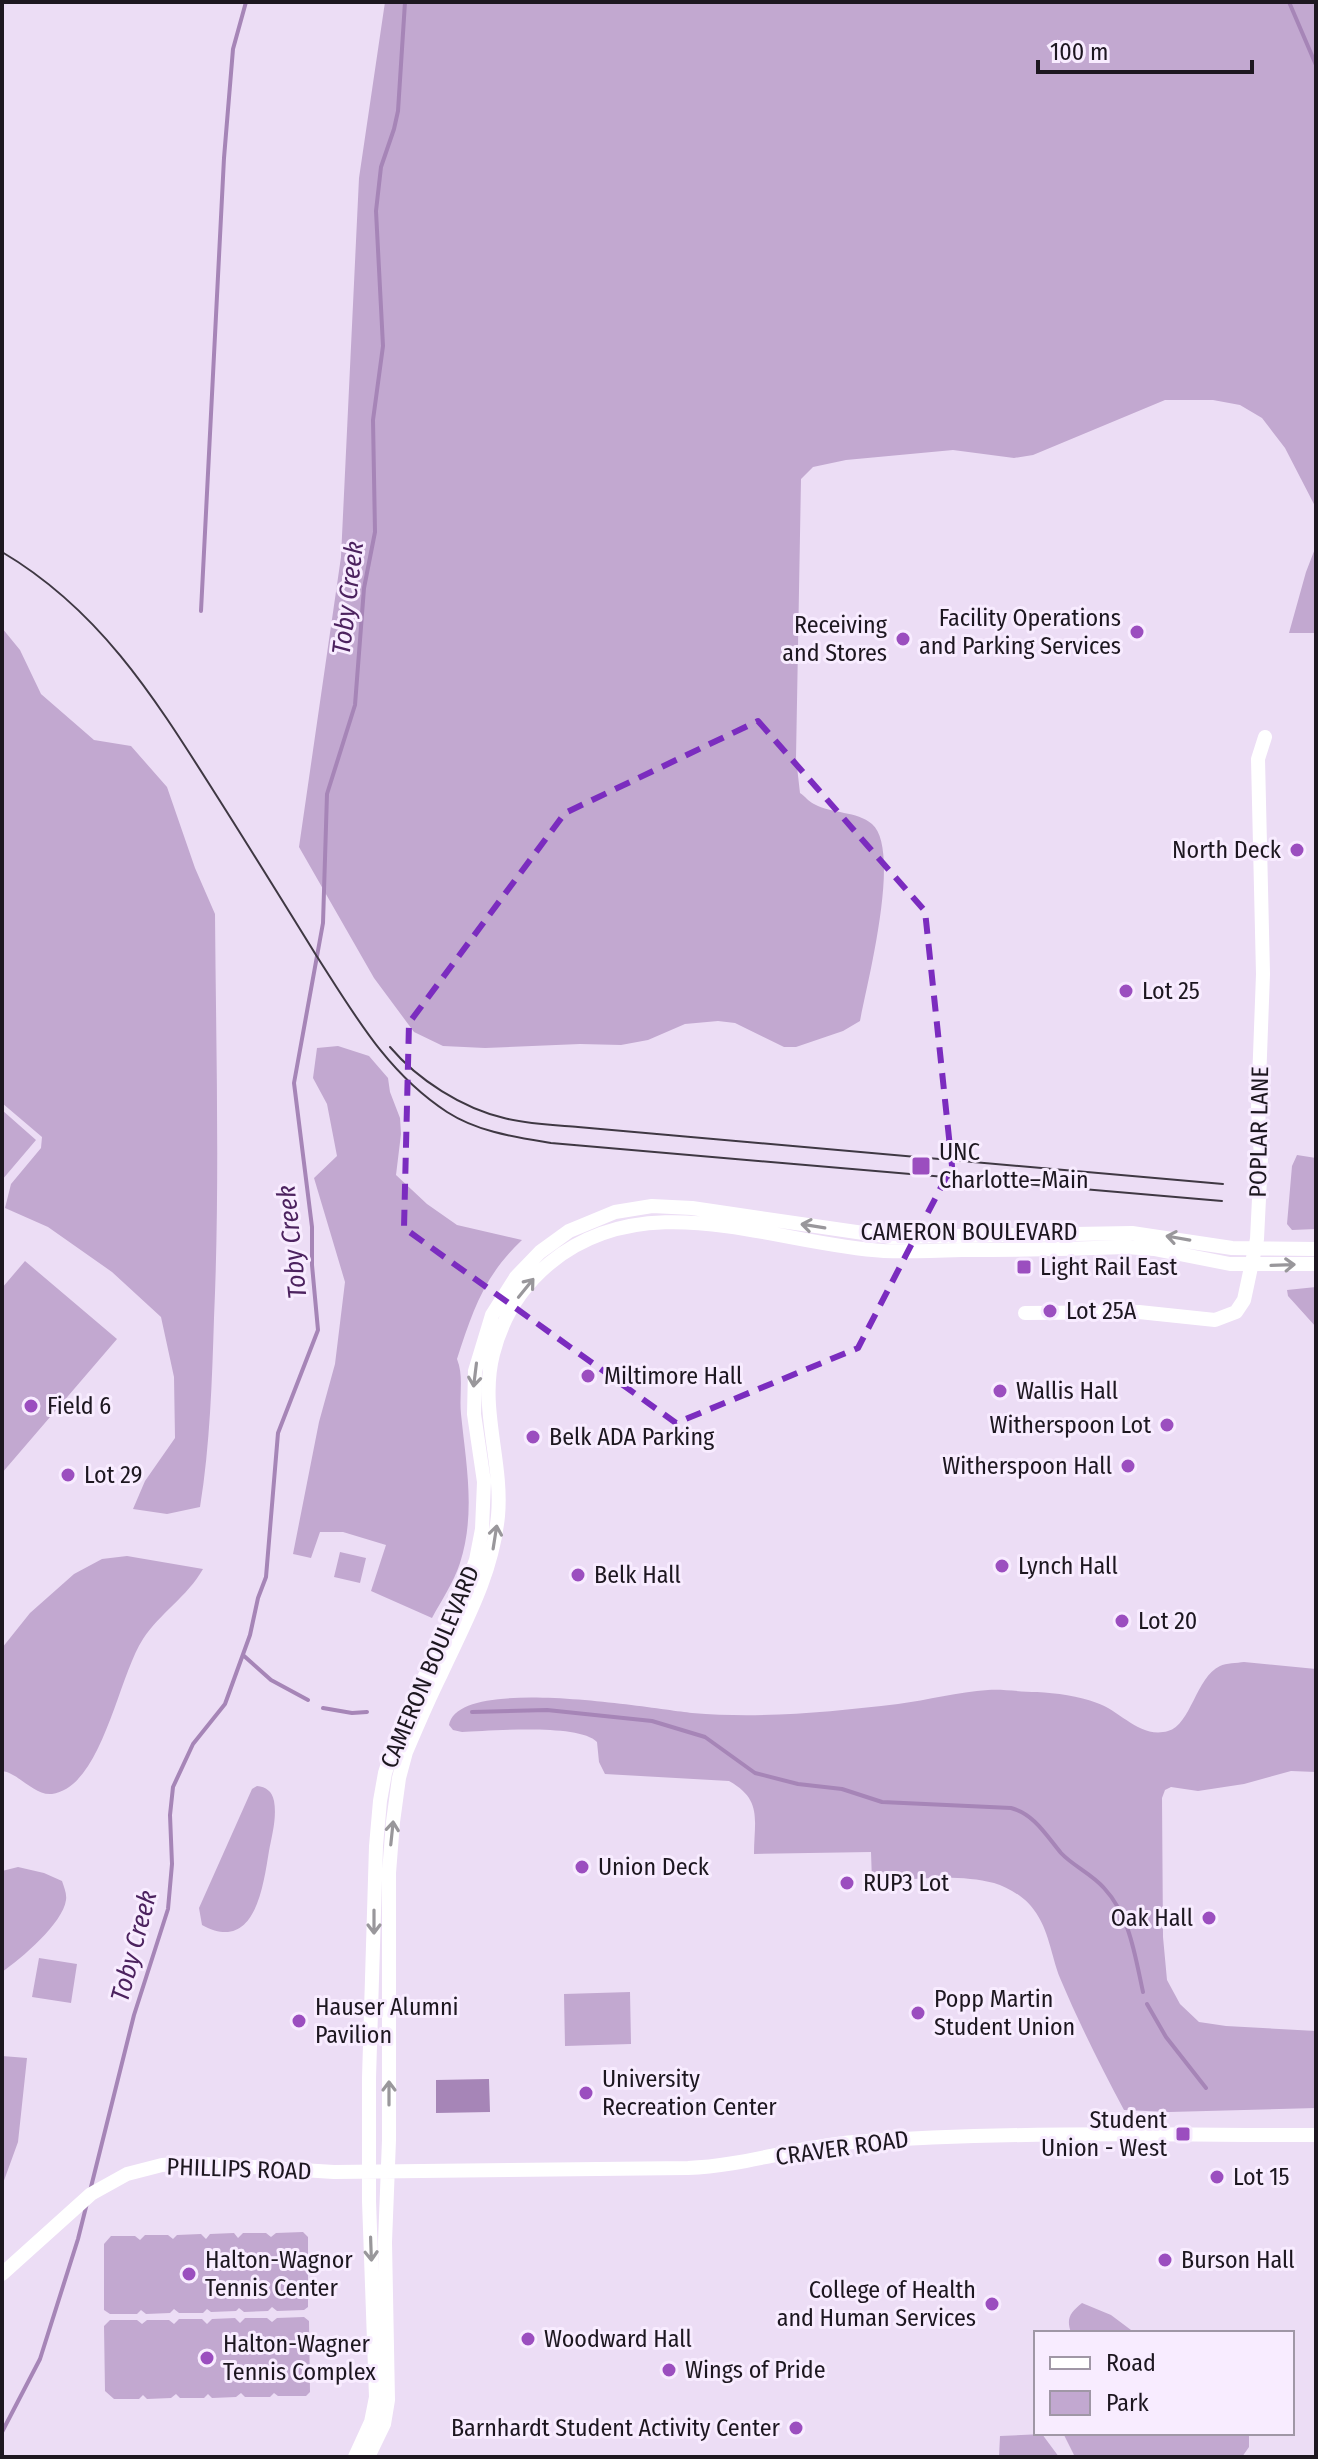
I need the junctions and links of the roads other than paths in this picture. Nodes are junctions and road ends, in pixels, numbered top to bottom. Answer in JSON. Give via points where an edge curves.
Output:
{"nodes":[{"id":1,"x":1265,"y":737,"type":"dead end"},
{"id":2,"x":862,"y":1241,"type":"junction"},
{"id":3,"x":963,"y":1243,"type":"junction"},
{"id":4,"x":1316,"y":1249,"type":"edge"},
{"id":5,"x":1255,"y":1250,"type":"junction"},
{"id":6,"x":1316,"y":1264,"type":"edge"},
{"id":7,"x":1251,"y":1265,"type":"junction"},
{"id":8,"x":1025,"y":1313,"type":"dead end"},
{"id":9,"x":1316,"y":2135,"type":"edge"},
{"id":10,"x":369,"y":2171,"type":"junction"},
{"id":11,"x":387,"y":2171,"type":"junction"},
{"id":12,"x":2,"y":2274,"type":"edge"},
{"id":13,"x":355,"y":2457,"type":"edge"},
{"id":14,"x":368,"y":2457,"type":"edge"}],
"edges":[{"from":1,"to":5,"type":"street","name":"POPLAR LANE","via":[[1258,759],[1263,984]]},
{"from":2,"to":3,"type":"street","name":"CAMERON BOULEVARD","via":[[901,1251]]},
{"from":2,"to":10,"type":"street","name":"CAMERON BOULEVARD","one_way":true,"via":[[680,1206],[627,1209],[591,1220],[549,1245],[496,1306],[477,1356],[473,1384],[484,1482],[476,1560],[397,1735],[380,1801]]},
{"from":11,"to":2,"type":"street","name":"CAMERON BOULEVARD","one_way":true,"via":[[389,1889],[399,1778],[491,1560],[499,1484],[488,1387],[506,1318],[525,1288],[563,1253],[606,1231],[638,1223],[691,1222]]},
{"from":5,"to":3,"type":"street","name":"CAMERON BOULEVARD","one_way":true,"via":[[1132,1233]]},
{"from":3,"to":7,"type":"street","name":"CAMERON BOULEVARD","via":[[1140,1248]]},
{"from":4,"to":5,"type":"street","name":"CAMERON BOULEVARD"},
{"from":5,"to":7,"type":"street","name":"POPLAR LANE"},
{"from":7,"to":6,"type":"street","name":"CAMERON BOULEVARD","one_way":true},
{"from":7,"to":8,"type":"street","name":"POPLAR LANE","via":[[1240,1307],[1222,1319],[1124,1312]]},
{"from":9,"to":11,"type":"street","name":"CRAVER ROAD","via":[[975,2135],[842,2143],[714,2167]]},
{"from":10,"to":11,"type":"street","name":"CRAVER ROAD"},
{"from":10,"to":12,"type":"street","name":"PHILLIPS ROAD","via":[[187,2163],[138,2170],[91,2194]]},
{"from":10,"to":13,"type":"street","name":"CAMERON BOULEVARD","one_way":true,"via":[[376,2397]]},
{"from":11,"to":14,"type":"street","name":"CAMERON BOULEVARD","via":[[388,2400],[384,2424]]}]}
